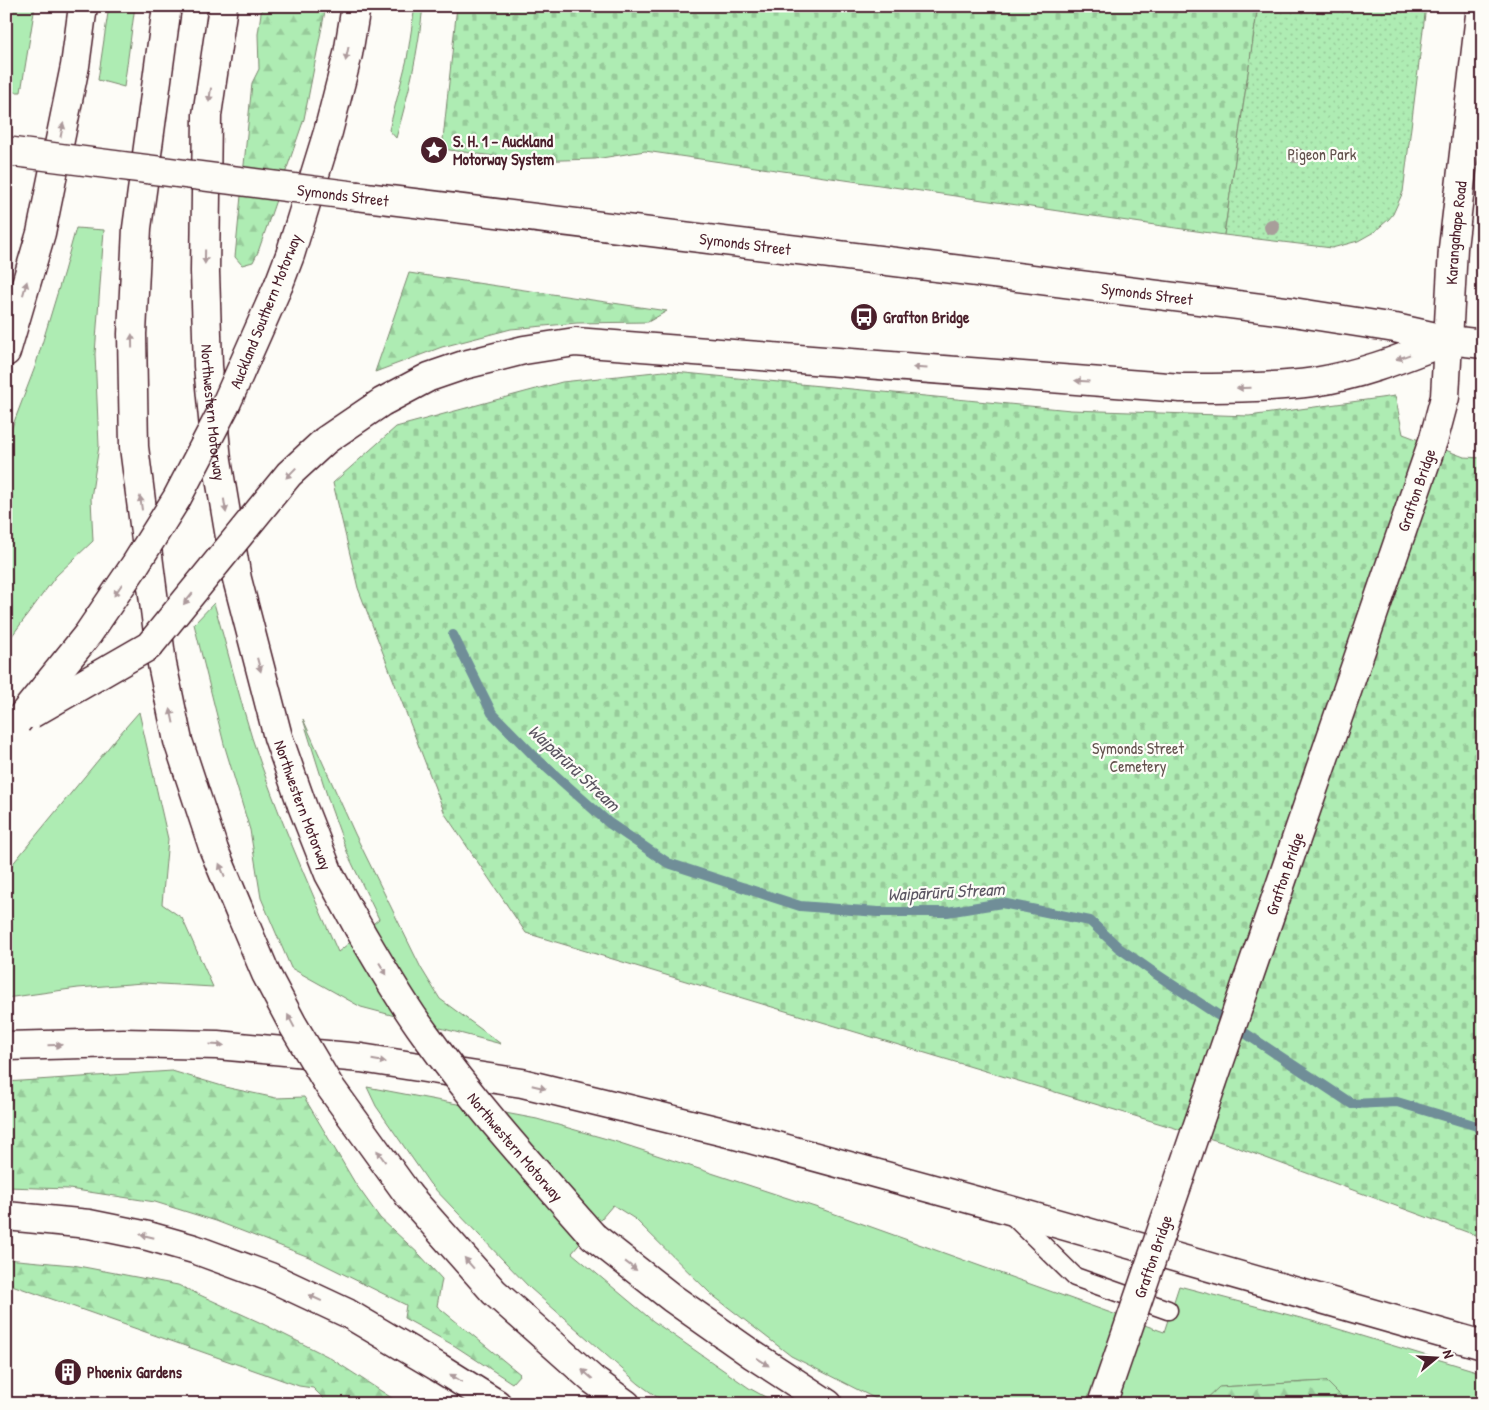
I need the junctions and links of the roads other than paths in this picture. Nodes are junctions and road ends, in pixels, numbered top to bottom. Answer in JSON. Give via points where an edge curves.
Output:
{"nodes":[{"id":1,"x":83,"y":6,"type":"edge"},
{"id":2,"x":167,"y":6,"type":"edge"},
{"id":3,"x":223,"y":6,"type":"edge"},
{"id":4,"x":356,"y":6,"type":"edge"},
{"id":5,"x":1481,"y":6,"type":"edge"},
{"id":6,"x":6,"y":151,"type":"edge"},
{"id":7,"x":1449,"y":340,"type":"junction"},
{"id":8,"x":1483,"y":344,"type":"edge"},
{"id":9,"x":6,"y":352,"type":"edge"},
{"id":10,"x":12,"y":728,"type":"edge"},
{"id":11,"x":6,"y":1046,"type":"edge"},
{"id":12,"x":1006,"y":1209,"type":"junction"},
{"id":13,"x":6,"y":1216,"type":"edge"},
{"id":14,"x":1168,"y":1310,"type":"dead end"},
{"id":15,"x":1483,"y":1345,"type":"edge"},
{"id":16,"x":497,"y":1404,"type":"edge"},
{"id":17,"x":626,"y":1404,"type":"edge"},
{"id":18,"x":828,"y":1404,"type":"edge"},
{"id":19,"x":1102,"y":1404,"type":"edge"}],
"edges":[{"from":9,"to":1,"type":"main road","one_way":true,"via":[[40,233],[76,66]]},
{"from":17,"to":2,"type":"main road","one_way":true,"bridge":true,"via":[[593,1380],[494,1292],[409,1196],[328,1084],[266,974],[214,850],[178,741],[162,664],[134,447],[132,334],[138,228]]},
{"from":3,"to":18,"type":"main road","name":"Northwestern Motorway","one_way":true,"bridge":true,"via":[[207,115],[205,281],[208,366],[217,460],[237,579],[278,737],[329,874],[424,1034],[504,1135],[593,1236],[680,1304]]},
{"from":4,"to":10,"type":"main road","name":"Auckland Southern Motorway","one_way":true,"bridge":true,"via":[[348,54],[328,132],[290,255],[226,404],[177,498],[134,565],[88,634]]},
{"from":5,"to":7,"type":"main road","name":"Karangahape Road","via":[[1453,248]]},
{"from":6,"to":7,"type":"main road","name":"Symonds Street","bridge":true,"via":[[1284,310]]},
{"from":7,"to":8,"type":"main road","name":"Symonds Street"},
{"from":7,"to":10,"type":"main road","one_way":true,"bridge":true,"via":[[1342,376],[1250,388],[1181,388],[575,342],[464,364],[429,377],[382,402],[326,440],[289,474],[149,646]]},
{"from":7,"to":19,"type":"main road","name":"Grafton Bridge","bridge":true,"via":[[1444,397],[1434,438]]},
{"from":11,"to":12,"type":"main road","one_way":true,"via":[[217,1045],[361,1058],[522,1083],[732,1134]]},
{"from":12,"to":14,"type":"lane","via":[[1075,1277]]},
{"from":12,"to":15,"type":"main road"},
{"from":16,"to":13,"type":"main road","one_way":true,"via":[[347,1312],[270,1277],[148,1236],[89,1224]]}]}
